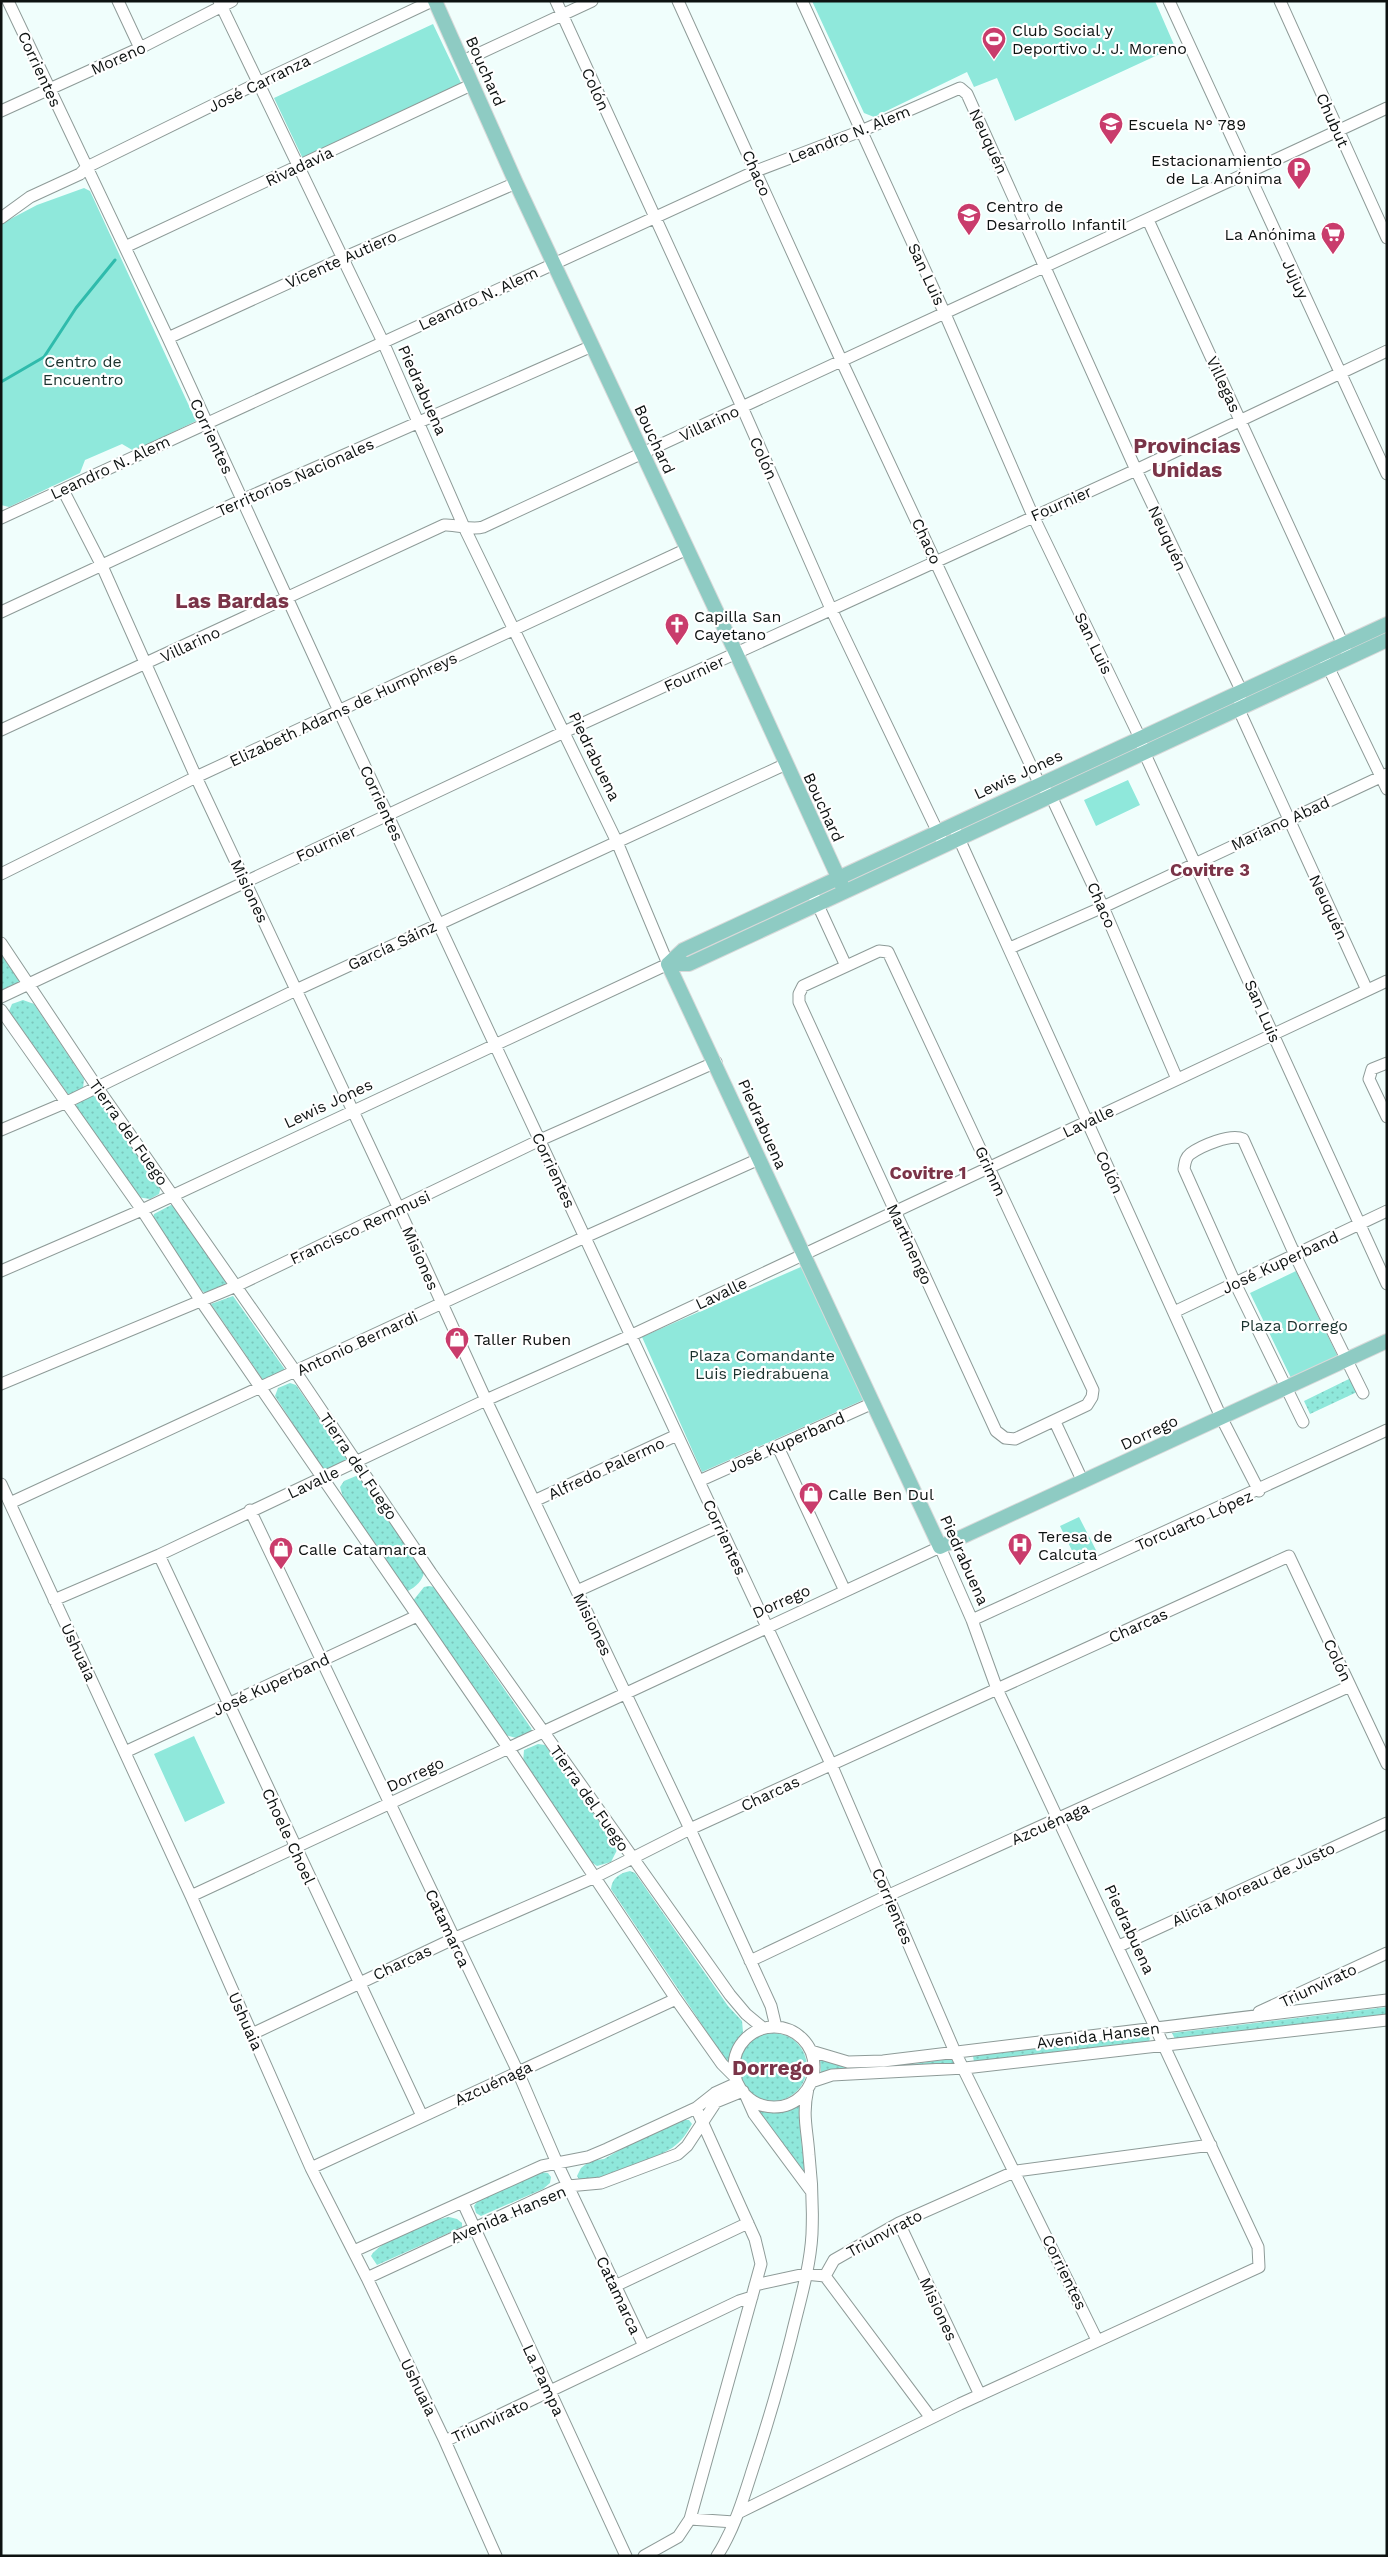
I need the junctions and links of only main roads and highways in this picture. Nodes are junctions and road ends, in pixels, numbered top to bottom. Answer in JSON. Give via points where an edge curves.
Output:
{"nodes":[{"id":1,"x":434,"y":1,"type":"edge"},
{"id":2,"x":1387,"y":624,"type":"edge"},
{"id":3,"x":1387,"y":640,"type":"edge"},
{"id":4,"x":838,"y":877,"type":"junction"},
{"id":5,"x":844,"y":890,"type":"junction"},
{"id":6,"x":668,"y":964,"type":"junction"},
{"id":7,"x":1387,"y":1341,"type":"edge"},
{"id":8,"x":940,"y":1547,"type":"joint"}],
"edges":[{"from":1,"to":4,"type":"main road","name":"Bouchard"},
{"from":2,"to":4,"type":"main road","name":"Lewis Jones"},
{"from":3,"to":5,"type":"main road","name":"Lewis Jones"},
{"from":4,"to":5,"type":"main road","name":"Bouchard"},
{"from":4,"to":6,"type":"main road","name":"Lewis Jones","via":[[683,950]]},
{"from":5,"to":6,"type":"main road","name":"Lewis Jones","via":[[689,964]]},
{"from":6,"to":8,"type":"main road","name":"Piedrabuena"},
{"from":7,"to":8,"type":"main road","name":"Dorrego"}]}
